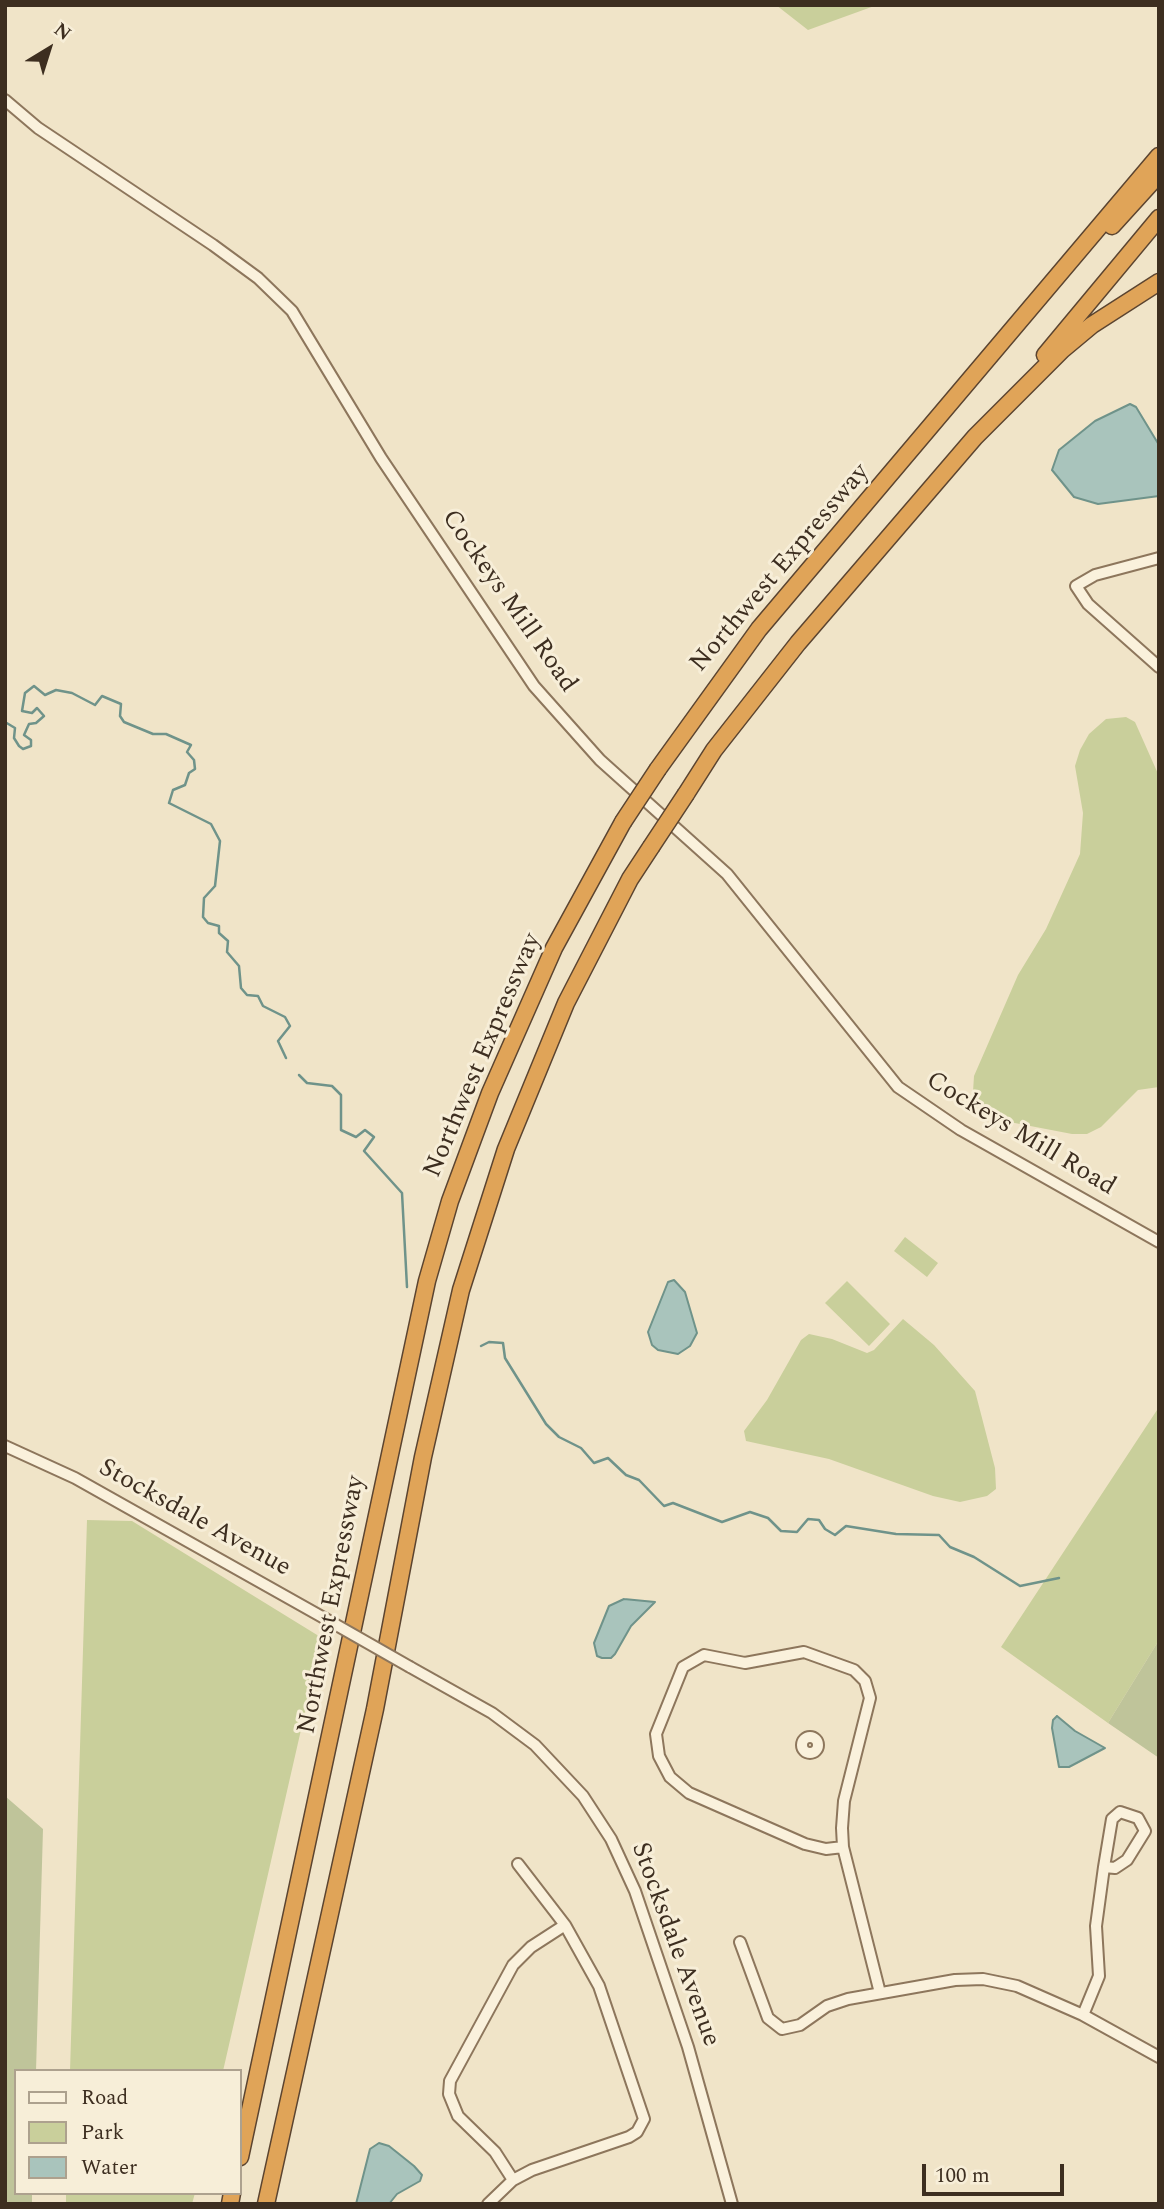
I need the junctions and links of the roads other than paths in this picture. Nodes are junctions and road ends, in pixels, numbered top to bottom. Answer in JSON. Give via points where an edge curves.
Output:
{"nodes":[{"id":1,"x":5,"y":100,"type":"edge"},
{"id":2,"x":1159,"y":156,"type":"edge"},
{"id":3,"x":1159,"y":174,"type":"edge"},
{"id":4,"x":1159,"y":218,"type":"edge"},
{"id":5,"x":1159,"y":282,"type":"edge"},
{"id":6,"x":1007,"y":338,"type":"junction"},
{"id":7,"x":975,"y":437,"type":"junction"},
{"id":8,"x":1159,"y":558,"type":"edge"},
{"id":9,"x":1159,"y":667,"type":"edge"},
{"id":10,"x":1159,"y":1242,"type":"edge"},
{"id":11,"x":5,"y":1446,"type":"edge"},
{"id":12,"x":843,"y":1847,"type":"junction"},
{"id":13,"x":518,"y":1864,"type":"dead end"},
{"id":14,"x":1104,"y":1867,"type":"junction"},
{"id":15,"x":565,"y":1926,"type":"junction"},
{"id":16,"x":740,"y":1942,"type":"dead end"},
{"id":17,"x":880,"y":1993,"type":"junction"},
{"id":18,"x":1083,"y":2015,"type":"junction"},
{"id":19,"x":1159,"y":2057,"type":"edge"},
{"id":20,"x":242,"y":2148,"type":"edge"},
{"id":21,"x":513,"y":2180,"type":"junction"},
{"id":22,"x":266,"y":2204,"type":"edge"},
{"id":23,"x":488,"y":2204,"type":"edge"},
{"id":24,"x":732,"y":2204,"type":"edge"}],
"edges":[{"from":1,"to":10,"type":"street","name":"Cockeys Mill Road","via":[[38,128],[258,278],[292,311],[381,458],[534,686],[600,760],[727,874],[898,1087],[961,1130]]},
{"from":2,"to":6,"type":"highway","name":"Northwest Expressway"},
{"from":3,"to":6,"type":"highway"},
{"from":4,"to":7,"type":"highway"},
{"from":5,"to":7,"type":"highway","name":"Northwest Expressway","via":[[1062,350]]},
{"from":6,"to":20,"type":"highway","name":"Northwest Expressway","bridge":true,"via":[[759,629],[657,769],[554,948],[489,1093],[443,1228],[409,1358]]},
{"from":7,"to":22,"type":"highway","name":"Northwest Expressway","bridge":true,"via":[[798,643],[714,750],[630,879],[562,1013],[506,1149],[461,1290],[423,1457],[375,1709]]},
{"from":8,"to":9,"type":"street","via":[[1095,575],[1076,586],[1088,604]]},
{"from":11,"to":24,"type":"street","name":"Stocksdale Avenue","bridge":true,"via":[[75,1478],[477,1704],[519,1732],[565,1775],[597,1816],[635,1891],[688,2046]]},
{"from":12,"to":12,"type":"street","via":[[844,1801],[870,1698],[865,1681],[854,1670],[804,1653],[745,1663],[704,1655],[690,1661],[677,1675],[656,1734],[659,1756],[670,1777],[689,1793],[805,1843],[826,1849]]},
{"from":12,"to":17,"type":"street"},
{"from":13,"to":15,"type":"street"},
{"from":14,"to":14,"type":"street","via":[[1112,1819],[1120,1812],[1138,1818],[1145,1831],[1127,1860],[1115,1868]]},
{"from":14,"to":18,"type":"street","via":[[1096,1926],[1099,1976]]},
{"from":15,"to":21,"type":"street","via":[[531,1947],[513,1965],[450,2081],[449,2094],[458,2116],[495,2152]]},
{"from":15,"to":21,"type":"street","via":[[599,1986],[644,2119],[629,2137]]},
{"from":16,"to":17,"type":"street","via":[[768,2018],[782,2029],[800,2025],[836,2002]]},
{"from":17,"to":18,"type":"street","via":[[983,1979],[1017,1986]]},
{"from":18,"to":19,"type":"street"},
{"from":21,"to":23,"type":"street"}]}
